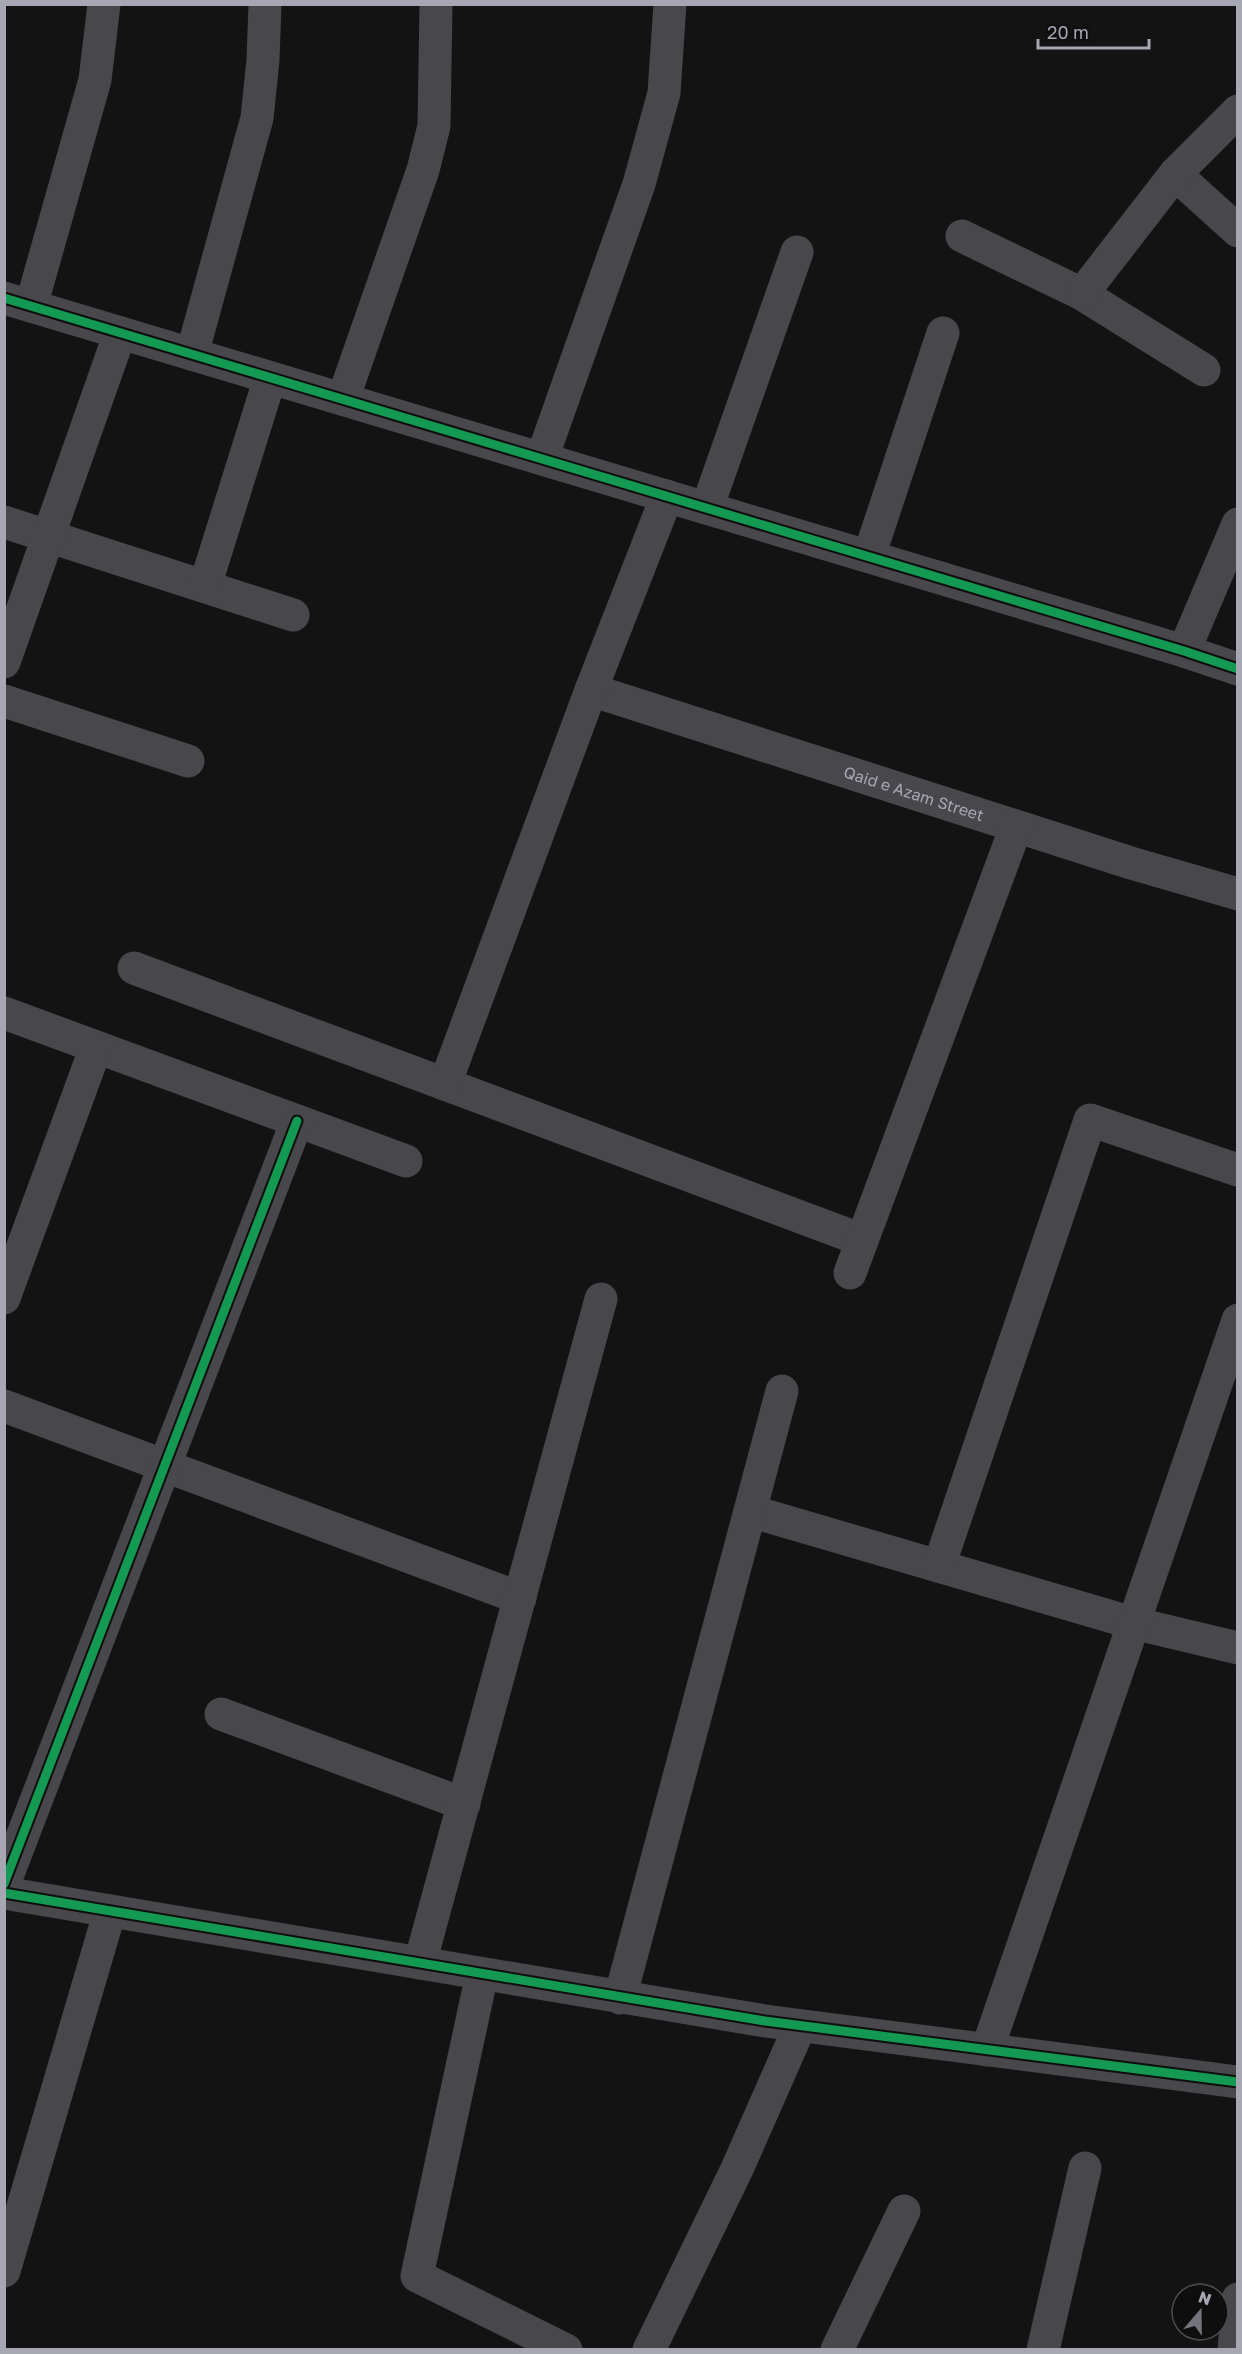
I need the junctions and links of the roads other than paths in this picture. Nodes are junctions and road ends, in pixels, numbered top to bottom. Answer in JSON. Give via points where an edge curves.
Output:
{"nodes":[{"id":1,"x":104,"y":4,"type":"edge"},
{"id":2,"x":265,"y":4,"type":"edge"},
{"id":3,"x":436,"y":4,"type":"edge"},
{"id":4,"x":670,"y":4,"type":"edge"},
{"id":5,"x":1238,"y":111,"type":"edge"},
{"id":6,"x":1175,"y":174,"type":"junction"},
{"id":7,"x":1238,"y":231,"type":"edge"},
{"id":8,"x":962,"y":236,"type":"dead end"},
{"id":9,"x":797,"y":252,"type":"dead end"},
{"id":10,"x":1082,"y":294,"type":"junction"},
{"id":11,"x":18,"y":302,"type":"edge"},
{"id":12,"x":120,"y":333,"type":"junction"},
{"id":13,"x":943,"y":333,"type":"dead end"},
{"id":14,"x":192,"y":354,"type":"junction"},
{"id":15,"x":1203,"y":370,"type":"dead end"},
{"id":16,"x":270,"y":378,"type":"junction"},
{"id":17,"x":343,"y":399,"type":"junction"},
{"id":18,"x":542,"y":459,"type":"junction"},
{"id":19,"x":667,"y":496,"type":"junction"},
{"id":20,"x":707,"y":508,"type":"junction"},
{"id":21,"x":4,"y":522,"type":"edge"},
{"id":22,"x":1238,"y":524,"type":"edge"},
{"id":23,"x":49,"y":536,"type":"junction"},
{"id":24,"x":868,"y":556,"type":"junction"},
{"id":25,"x":205,"y":586,"type":"junction"},
{"id":26,"x":293,"y":615,"type":"dead end"},
{"id":27,"x":1184,"y":651,"type":"junction"},
{"id":28,"x":4,"y":662,"type":"edge"},
{"id":29,"x":1238,"y":669,"type":"edge"},
{"id":30,"x":591,"y":690,"type":"junction"},
{"id":31,"x":4,"y":701,"type":"edge"},
{"id":32,"x":189,"y":761,"type":"dead end"},
{"id":33,"x":1016,"y":827,"type":"junction"},
{"id":34,"x":1238,"y":894,"type":"edge"},
{"id":35,"x":134,"y":968,"type":"dead end"},
{"id":36,"x":4,"y":1013,"type":"edge"},
{"id":37,"x":96,"y":1047,"type":"junction"},
{"id":38,"x":445,"y":1084,"type":"junction"},
{"id":39,"x":297,"y":1121,"type":"junction"},
{"id":40,"x":406,"y":1161,"type":"dead end"},
{"id":41,"x":1238,"y":1170,"type":"edge"},
{"id":42,"x":862,"y":1240,"type":"junction"},
{"id":43,"x":850,"y":1274,"type":"dead end"},
{"id":44,"x":4,"y":1298,"type":"edge"},
{"id":45,"x":601,"y":1299,"type":"dead end"},
{"id":46,"x":1238,"y":1320,"type":"edge"},
{"id":47,"x":782,"y":1391,"type":"dead end"},
{"id":48,"x":4,"y":1406,"type":"edge"},
{"id":49,"x":165,"y":1465,"type":"junction"},
{"id":50,"x":750,"y":1511,"type":"junction"},
{"id":51,"x":939,"y":1566,"type":"junction"},
{"id":52,"x":520,"y":1598,"type":"junction"},
{"id":53,"x":1133,"y":1623,"type":"junction"},
{"id":54,"x":1238,"y":1648,"type":"edge"},
{"id":55,"x":221,"y":1714,"type":"dead end"},
{"id":56,"x":464,"y":1804,"type":"junction"},
{"id":57,"x":4,"y":1884,"type":"edge"},
{"id":58,"x":4,"y":1893,"type":"edge"},
{"id":59,"x":110,"y":1911,"type":"junction"},
{"id":60,"x":420,"y":1963,"type":"junction"},
{"id":61,"x":482,"y":1974,"type":"junction"},
{"id":62,"x":620,"y":1998,"type":"junction"},
{"id":63,"x":800,"y":2026,"type":"junction"},
{"id":64,"x":987,"y":2050,"type":"junction"},
{"id":65,"x":1238,"y":2082,"type":"edge"},
{"id":66,"x":1085,"y":2168,"type":"dead end"},
{"id":67,"x":904,"y":2211,"type":"dead end"},
{"id":68,"x":4,"y":2271,"type":"edge"},
{"id":69,"x":1238,"y":2299,"type":"edge"},
{"id":70,"x":566,"y":2349,"type":"edge"},
{"id":71,"x":650,"y":2349,"type":"edge"},
{"id":72,"x":837,"y":2349,"type":"edge"},
{"id":73,"x":1043,"y":2349,"type":"edge"},
{"id":74,"x":1234,"y":2349,"type":"edge"}],
"edges":[{"from":1,"to":11,"type":"street","via":[[95,80]]},
{"from":2,"to":14,"type":"street","via":[[257,118]]},
{"from":3,"to":17,"type":"street","via":[[434,126],[423,170]]},
{"from":4,"to":18,"type":"street","via":[[664,93],[653,138]]},
{"from":5,"to":6,"type":"street"},
{"from":6,"to":7,"type":"street"},
{"from":6,"to":10,"type":"street"},
{"from":8,"to":10,"type":"street"},
{"from":9,"to":20,"type":"street"},
{"from":10,"to":15,"type":"street"},
{"from":11,"to":12,"type":"street"},
{"from":12,"to":14,"type":"street"},
{"from":12,"to":23,"type":"street"},
{"from":13,"to":24,"type":"street"},
{"from":14,"to":16,"type":"street"},
{"from":16,"to":17,"type":"street"},
{"from":16,"to":25,"type":"street"},
{"from":17,"to":18,"type":"street"},
{"from":18,"to":19,"type":"street"},
{"from":19,"to":20,"type":"street"},
{"from":19,"to":30,"type":"street"},
{"from":20,"to":24,"type":"street"},
{"from":21,"to":23,"type":"street"},
{"from":22,"to":27,"type":"street"},
{"from":23,"to":25,"type":"street"},
{"from":23,"to":28,"type":"street"},
{"from":24,"to":27,"type":"street"},
{"from":25,"to":26,"type":"street"},
{"from":27,"to":29,"type":"street"},
{"from":30,"to":33,"type":"street","name":"Qaid e Azam Street"},
{"from":30,"to":38,"type":"street"},
{"from":31,"to":32,"type":"street"},
{"from":33,"to":34,"type":"street","name":"Qaid e Azam Street"},
{"from":33,"to":42,"type":"street"},
{"from":35,"to":38,"type":"street"},
{"from":36,"to":37,"type":"street"},
{"from":37,"to":39,"type":"street"},
{"from":37,"to":44,"type":"street"},
{"from":38,"to":42,"type":"street"},
{"from":39,"to":40,"type":"street"},
{"from":39,"to":49,"type":"street"},
{"from":41,"to":51,"type":"street","via":[[1090,1119]]},
{"from":42,"to":43,"type":"street"},
{"from":45,"to":52,"type":"street"},
{"from":46,"to":53,"type":"street"},
{"from":47,"to":50,"type":"street"},
{"from":48,"to":49,"type":"street"},
{"from":49,"to":52,"type":"street"},
{"from":49,"to":57,"type":"street"},
{"from":50,"to":51,"type":"street"},
{"from":50,"to":62,"type":"street"},
{"from":51,"to":53,"type":"street"},
{"from":52,"to":56,"type":"street"},
{"from":53,"to":54,"type":"street"},
{"from":53,"to":64,"type":"street"},
{"from":55,"to":56,"type":"street"},
{"from":56,"to":60,"type":"street"},
{"from":58,"to":59,"type":"street"},
{"from":59,"to":60,"type":"street"},
{"from":59,"to":68,"type":"street"},
{"from":60,"to":61,"type":"street"},
{"from":61,"to":62,"type":"street"},
{"from":61,"to":70,"type":"street","via":[[417,2276]]},
{"from":62,"to":63,"type":"street"},
{"from":63,"to":64,"type":"street"},
{"from":63,"to":71,"type":"street","via":[[737,2169]]},
{"from":64,"to":65,"type":"street"},
{"from":66,"to":73,"type":"street"},
{"from":67,"to":72,"type":"street"},
{"from":69,"to":74,"type":"street"}]}
